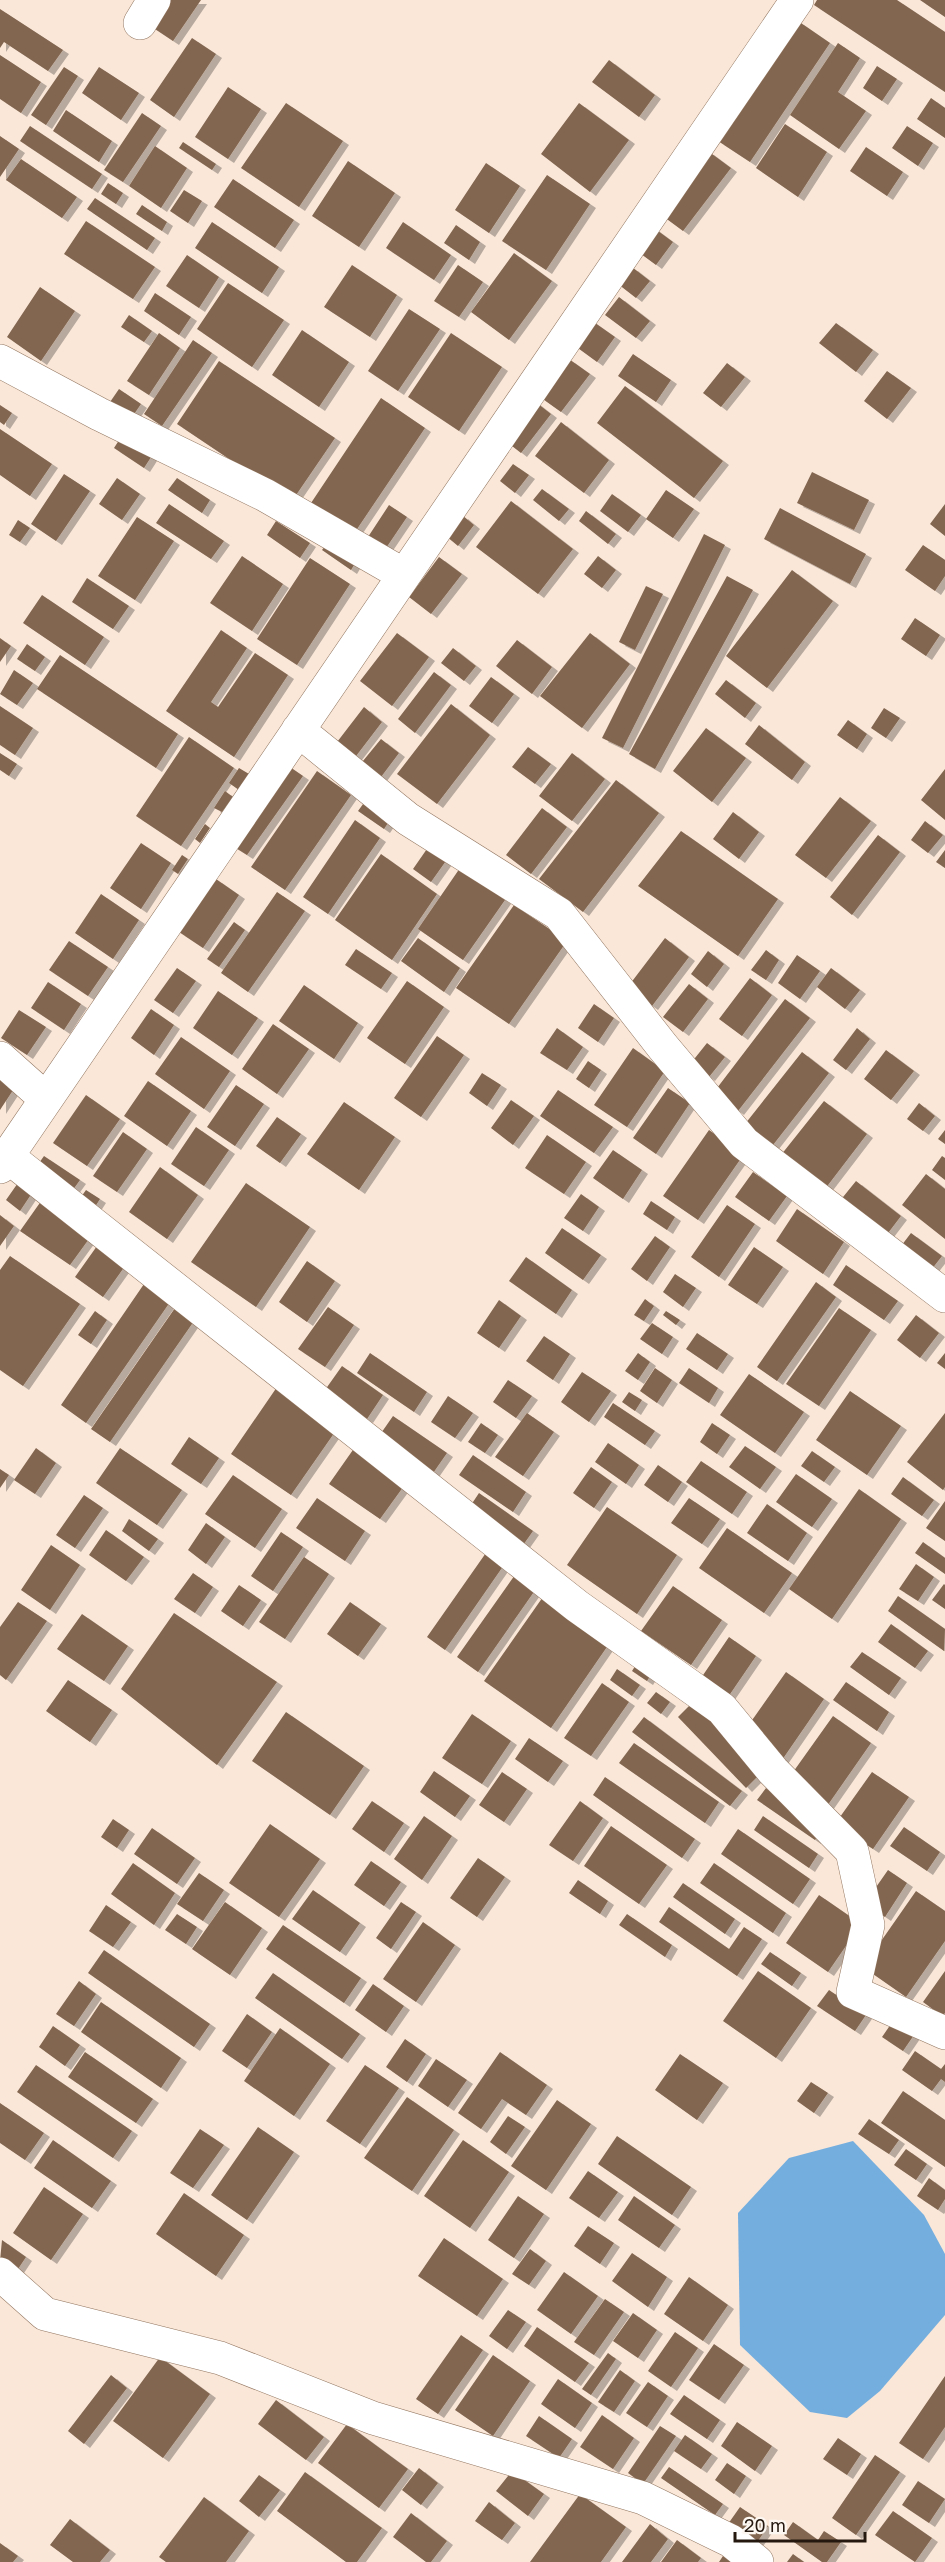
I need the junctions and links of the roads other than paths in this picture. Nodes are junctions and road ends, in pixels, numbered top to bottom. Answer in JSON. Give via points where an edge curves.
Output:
{"nodes":[{"id":1,"x":797,"y":0,"type":"edge"},
{"id":2,"x":0,"y":361,"type":"edge"},
{"id":3,"x":404,"y":575,"type":"junction"},
{"id":4,"x":298,"y":730,"type":"junction"},
{"id":5,"x":0,"y":1058,"type":"edge"},
{"id":6,"x":46,"y":1099,"type":"junction"},
{"id":7,"x":4,"y":1161,"type":"edge"},
{"id":8,"x":945,"y":1296,"type":"edge"},
{"id":9,"x":945,"y":2033,"type":"edge"},
{"id":10,"x":0,"y":2274,"type":"edge"},
{"id":11,"x":757,"y":2562,"type":"edge"}],
"edges":[{"from":1,"to":3,"type":"street"},
{"from":2,"to":3,"type":"street","via":[[265,495]]},
{"from":3,"to":4,"type":"street"},
{"from":4,"to":6,"type":"street"},
{"from":4,"to":8,"type":"street","via":[[408,819],[559,914],[744,1143]]},
{"from":5,"to":6,"type":"street"},
{"from":6,"to":7,"type":"street"},
{"from":7,"to":9,"type":"street","via":[[577,1606],[722,1709],[773,1772],[852,1851],[868,1925],[853,1992]]},
{"from":10,"to":11,"type":"street","via":[[45,2314],[220,2358],[374,2418],[643,2498],[730,2541]]}]}
